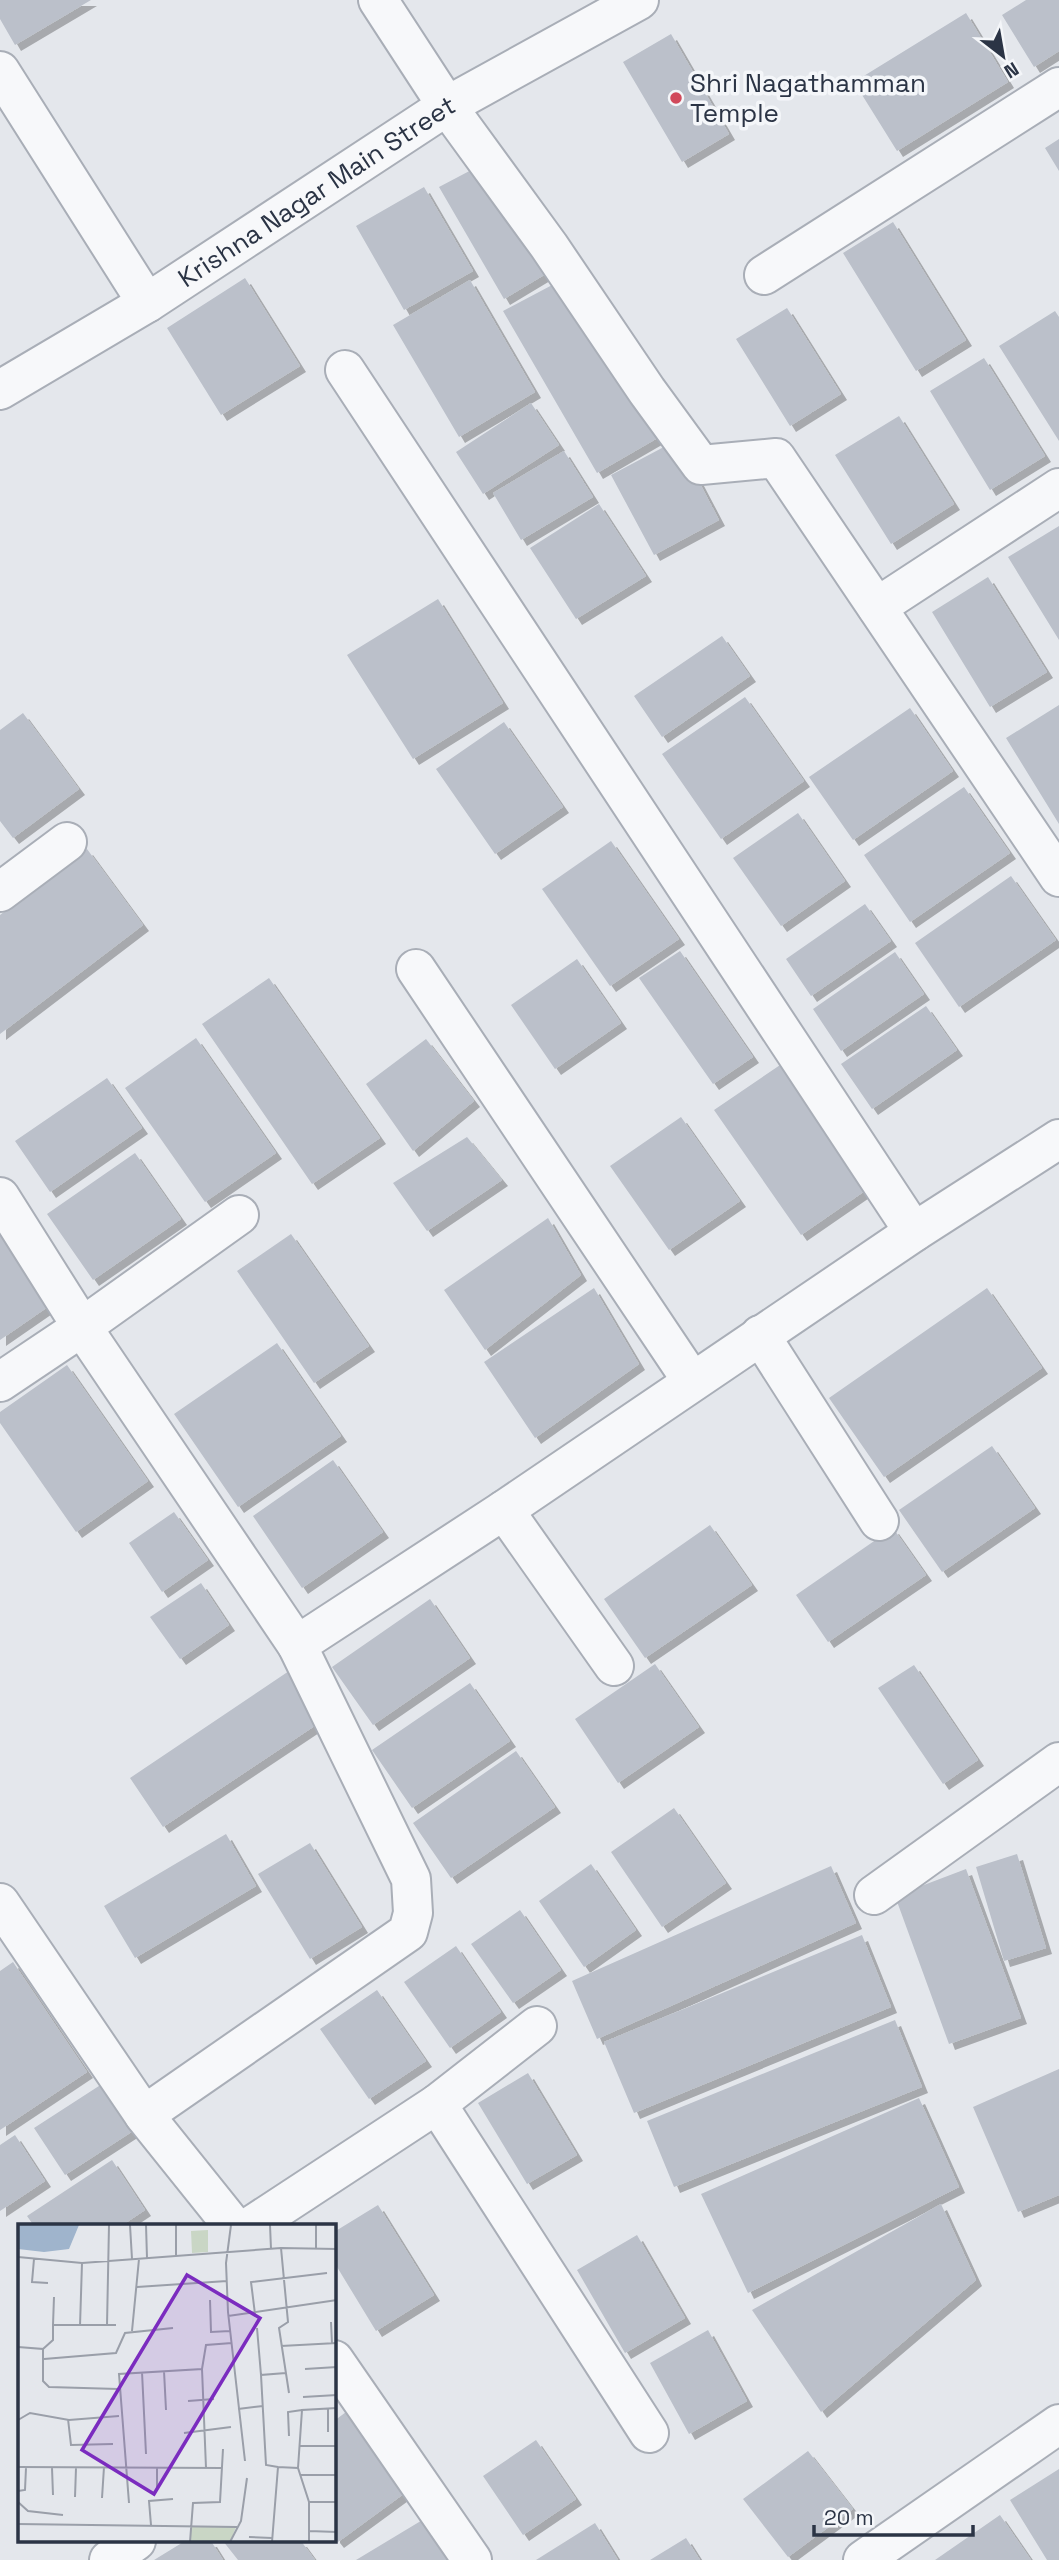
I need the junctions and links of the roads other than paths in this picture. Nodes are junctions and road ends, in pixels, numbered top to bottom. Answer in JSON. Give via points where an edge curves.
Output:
{"nodes":[{"id":1,"x":378,"y":0,"type":"edge"},
{"id":2,"x":639,"y":0,"type":"edge"},
{"id":3,"x":0,"y":71,"type":"edge"},
{"id":4,"x":1059,"y":87,"type":"edge"},
{"id":5,"x":447,"y":106,"type":"junction"},
{"id":6,"x":764,"y":275,"type":"dead end"},
{"id":7,"x":147,"y":303,"type":"junction"},
{"id":8,"x":345,"y":370,"type":"dead end"},
{"id":9,"x":0,"y":390,"type":"edge"},
{"id":10,"x":1059,"y":488,"type":"edge"},
{"id":11,"x":877,"y":607,"type":"junction"},
{"id":12,"x":67,"y":842,"type":"dead end"},
{"id":13,"x":1059,"y":877,"type":"edge"},
{"id":14,"x":0,"y":892,"type":"edge"},
{"id":15,"x":416,"y":969,"type":"dead end"},
{"id":16,"x":1059,"y":1139,"type":"edge"},
{"id":17,"x":0,"y":1197,"type":"edge"},
{"id":18,"x":239,"y":1215,"type":"dead end"},
{"id":19,"x":914,"y":1232,"type":"junction"},
{"id":20,"x":82,"y":1328,"type":"junction"},
{"id":21,"x":760,"y":1335,"type":"junction"},
{"id":22,"x":692,"y":1381,"type":"junction"},
{"id":23,"x":0,"y":1382,"type":"edge"},
{"id":24,"x":504,"y":1510,"type":"junction"},
{"id":25,"x":879,"y":1521,"type":"dead end"},
{"id":26,"x":297,"y":1645,"type":"junction"},
{"id":27,"x":614,"y":1666,"type":"dead end"},
{"id":28,"x":1059,"y":1762,"type":"edge"},
{"id":29,"x":874,"y":1895,"type":"dead end"},
{"id":30,"x":0,"y":1903,"type":"edge"},
{"id":31,"x":537,"y":2026,"type":"dead end"},
{"id":32,"x":437,"y":2104,"type":"junction"},
{"id":33,"x":144,"y":2115,"type":"junction"},
{"id":34,"x":231,"y":2224,"type":"edge"},
{"id":35,"x":254,"y":2224,"type":"edge"},
{"id":36,"x":341,"y":2383,"type":"edge"},
{"id":37,"x":1059,"y":2424,"type":"edge"},
{"id":38,"x":649,"y":2433,"type":"dead end"},
{"id":39,"x":135,"y":2542,"type":"edge"},
{"id":40,"x":109,"y":2560,"type":"edge"},
{"id":41,"x":472,"y":2560,"type":"edge"},
{"id":42,"x":863,"y":2560,"type":"edge"}],
"edges":[{"from":1,"to":5,"type":"street"},
{"from":2,"to":5,"type":"street","name":"Krishna Nagar Main Street"},
{"from":3,"to":7,"type":"street"},
{"from":4,"to":6,"type":"street"},
{"from":5,"to":7,"type":"street","name":"Krishna Nagar Main Street"},
{"from":5,"to":11,"type":"street","via":[[701,465],[776,458]]},
{"from":7,"to":9,"type":"street","name":"Krishna Nagar Main Street"},
{"from":8,"to":19,"type":"street"},
{"from":10,"to":11,"type":"street"},
{"from":11,"to":13,"type":"street"},
{"from":12,"to":14,"type":"street"},
{"from":15,"to":22,"type":"street"},
{"from":16,"to":19,"type":"street"},
{"from":17,"to":20,"type":"street"},
{"from":18,"to":20,"type":"street"},
{"from":19,"to":21,"type":"street"},
{"from":20,"to":23,"type":"street"},
{"from":20,"to":26,"type":"street"},
{"from":21,"to":22,"type":"street"},
{"from":21,"to":25,"type":"street"},
{"from":22,"to":24,"type":"street"},
{"from":24,"to":26,"type":"street"},
{"from":24,"to":27,"type":"street"},
{"from":26,"to":33,"type":"street","via":[[411,1879],[414,1913],[408,1932]]},
{"from":28,"to":29,"type":"street"},
{"from":30,"to":33,"type":"street"},
{"from":31,"to":32,"type":"street"},
{"from":32,"to":35,"type":"street"},
{"from":32,"to":38,"type":"street"},
{"from":33,"to":34,"type":"street"},
{"from":36,"to":41,"type":"street"},
{"from":37,"to":42,"type":"street"},
{"from":39,"to":40,"type":"street"}]}
